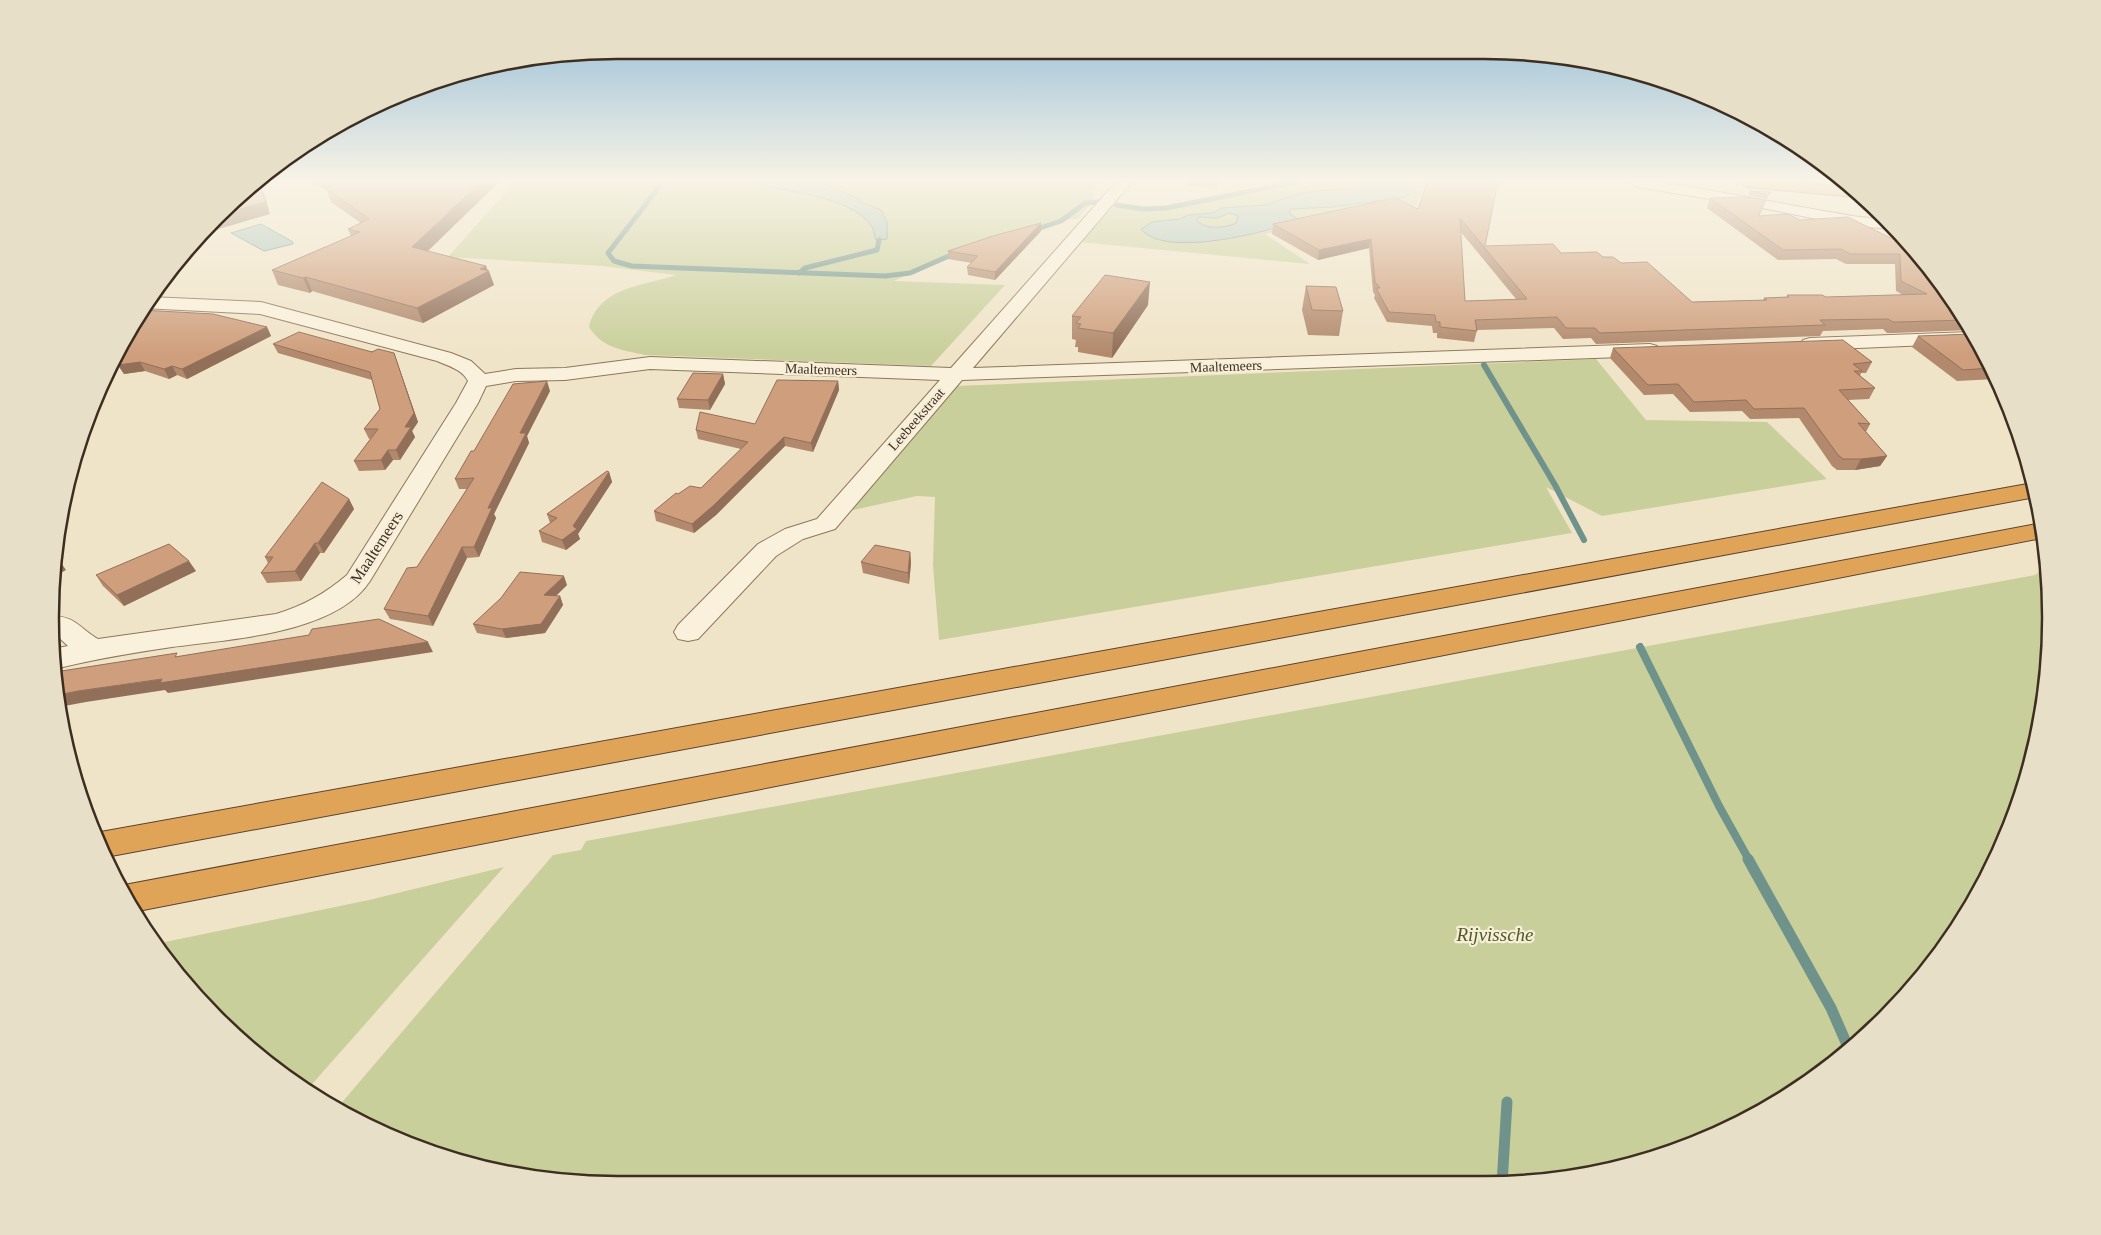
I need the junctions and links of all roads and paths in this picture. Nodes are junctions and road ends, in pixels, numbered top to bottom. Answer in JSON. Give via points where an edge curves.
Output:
{"nodes":[{"id":1,"x":1073,"y":240,"type":"edge"},
{"id":2,"x":155,"y":304,"type":"edge"},
{"id":3,"x":1967,"y":338,"type":"edge"},
{"id":4,"x":1786,"y":345,"type":"edge"},
{"id":5,"x":1668,"y":350,"type":"edge"},
{"id":6,"x":955,"y":374,"type":"junction"},
{"id":7,"x":478,"y":381,"type":"junction"},
{"id":8,"x":2028,"y":491,"type":"edge"},
{"id":9,"x":2035,"y":531,"type":"edge"},
{"id":10,"x":59,"y":625,"type":"edge"},
{"id":11,"x":688,"y":632,"type":"dead end"},
{"id":12,"x":95,"y":649,"type":"junction"},
{"id":13,"x":60,"y":657,"type":"edge"},
{"id":14,"x":107,"y":844,"type":"edge"},
{"id":15,"x":134,"y":897,"type":"edge"}],
"edges":[{"from":1,"to":6,"type":"street","name":"Leebeekstraat"},
{"from":2,"to":7,"type":"street","via":[[236,306],[290,314],[444,357],[476,373]]},
{"from":3,"to":4,"type":"street"},
{"from":5,"to":6,"type":"street","name":"Maaltemeers"},
{"from":6,"to":7,"type":"street","name":"Maaltemeers","via":[[650,363]]},
{"from":6,"to":11,"type":"street","name":"Leebeekstraat","via":[[826,524],[794,534],[767,550]]},
{"from":7,"to":12,"type":"street","name":"Maaltemeers","via":[[468,403],[357,580],[342,594],[314,610],[276,623]]},
{"from":8,"to":14,"type":"highway"},
{"from":9,"to":15,"type":"highway"},
{"from":10,"to":12,"type":"street"},
{"from":12,"to":13,"type":"street","name":"Maaltemeers"}]}
